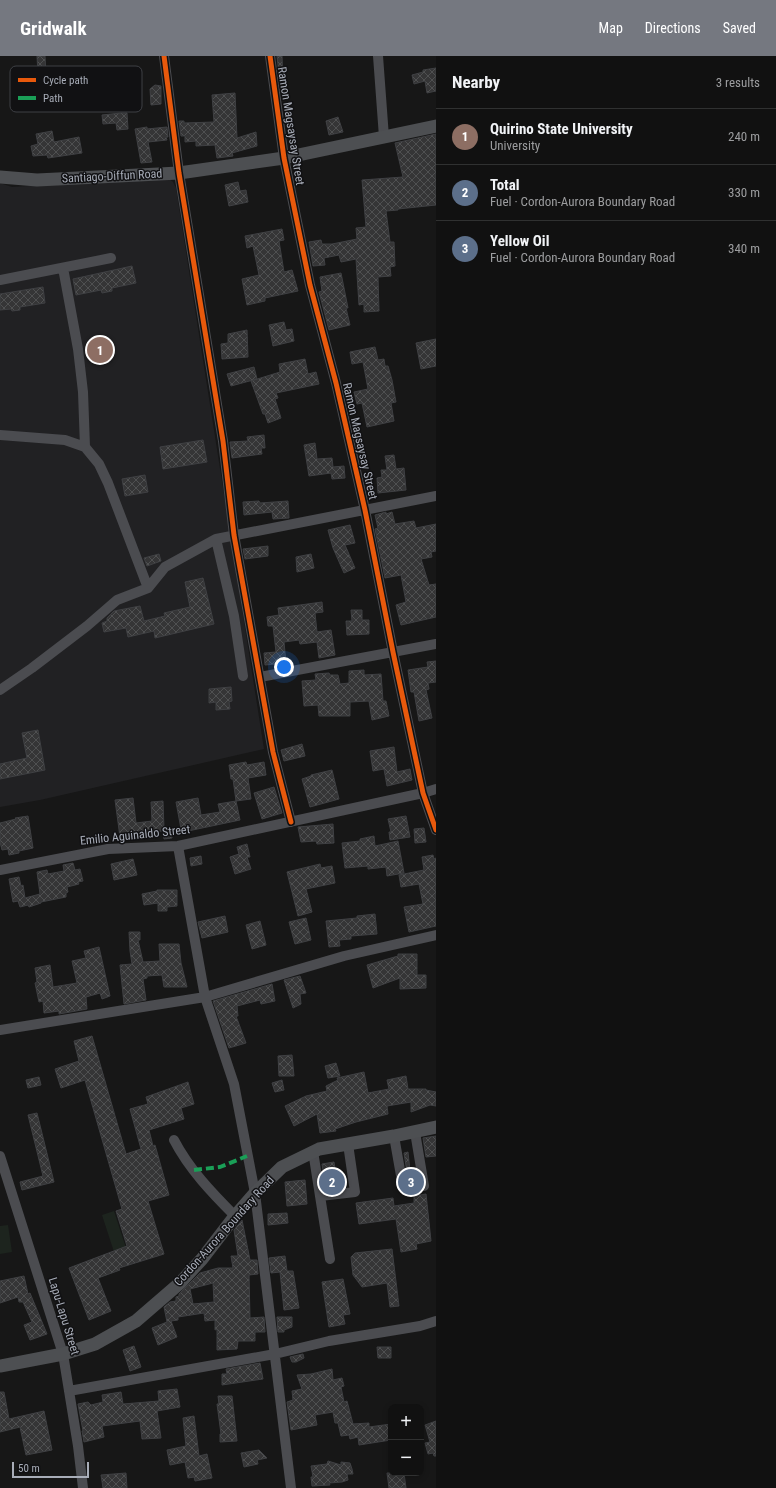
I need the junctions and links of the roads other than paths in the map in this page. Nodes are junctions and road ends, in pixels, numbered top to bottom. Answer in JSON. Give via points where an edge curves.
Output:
{"nodes":[{"id":1,"x":164,"y":56,"type":"edge"},
{"id":2,"x":270,"y":56,"type":"edge"},
{"id":3,"x":378,"y":56,"type":"edge"},
{"id":4,"x":436,"y":126,"type":"edge"},
{"id":5,"x":384,"y":137,"type":"junction"},
{"id":6,"x":284,"y":158,"type":"junction"},
{"id":7,"x":179,"y":173,"type":"junction"},
{"id":8,"x":0,"y":177,"type":"edge"},
{"id":9,"x":111,"y":258,"type":"dead end"},
{"id":10,"x":63,"y":268,"type":"junction"},
{"id":11,"x":0,"y":280,"type":"edge"},
{"id":12,"x":0,"y":435,"type":"edge"},
{"id":13,"x":85,"y":447,"type":"junction"},
{"id":14,"x":436,"y":496,"type":"edge"},
{"id":15,"x":365,"y":510,"type":"junction"},
{"id":16,"x":234,"y":535,"type":"junction"},
{"id":17,"x":216,"y":539,"type":"junction"},
{"id":18,"x":148,"y":588,"type":"junction"},
{"id":19,"x":436,"y":644,"type":"edge"},
{"id":20,"x":393,"y":652,"type":"junction"},
{"id":21,"x":243,"y":676,"type":"dead end"},
{"id":22,"x":260,"y":677,"type":"junction"},
{"id":23,"x":0,"y":690,"type":"edge"},
{"id":24,"x":436,"y":789,"type":"edge"},
{"id":25,"x":423,"y":793,"type":"junction"},
{"id":26,"x":291,"y":822,"type":"junction"},
{"id":27,"x":436,"y":830,"type":"edge"},
{"id":28,"x":178,"y":846,"type":"junction"},
{"id":29,"x":0,"y":870,"type":"edge"},
{"id":30,"x":436,"y":935,"type":"edge"},
{"id":31,"x":205,"y":997,"type":"junction"},
{"id":32,"x":0,"y":1030,"type":"edge"},
{"id":33,"x":436,"y":1127,"type":"edge"},
{"id":34,"x":415,"y":1132,"type":"junction"},
{"id":35,"x":394,"y":1136,"type":"junction"},
{"id":36,"x":174,"y":1140,"type":"dead end"},
{"id":37,"x":348,"y":1144,"type":"junction"},
{"id":38,"x":313,"y":1151,"type":"junction"},
{"id":39,"x":0,"y":1156,"type":"edge"},
{"id":40,"x":4,"y":1178,"type":"edge"},
{"id":41,"x":255,"y":1193,"type":"junction"},
{"id":42,"x":320,"y":1196,"type":"junction"},
{"id":43,"x":235,"y":1216,"type":"junction"},
{"id":44,"x":330,"y":1259,"type":"dead end"},
{"id":45,"x":436,"y":1321,"type":"edge"},
{"id":46,"x":63,"y":1354,"type":"junction"},
{"id":47,"x":275,"y":1354,"type":"junction"},
{"id":48,"x":0,"y":1366,"type":"edge"},
{"id":49,"x":69,"y":1391,"type":"junction"},
{"id":50,"x":83,"y":1488,"type":"edge"},
{"id":51,"x":291,"y":1488,"type":"edge"}],
"edges":[{"from":1,"to":7,"type":"street"},
{"from":2,"to":6,"type":"street","name":"Ramon Magsaysay Street"},
{"from":3,"to":5,"type":"street"},
{"from":4,"to":5,"type":"main road","name":"Santiago-Diffun Road"},
{"from":5,"to":6,"type":"main road","name":"Santiago-Diffun Road"},
{"from":6,"to":7,"type":"main road","name":"Santiago-Diffun Road"},
{"from":6,"to":15,"type":"street","name":"Ramon Magsaysay Street","via":[[310,284]]},
{"from":7,"to":8,"type":"main road","name":"Santiago-Diffun Road","via":[[37,180]]},
{"from":7,"to":16,"type":"street","via":[[223,441]]},
{"from":9,"to":10,"type":"street"},
{"from":10,"to":11,"type":"street"},
{"from":10,"to":13,"type":"street","via":[[78,349]]},
{"from":12,"to":13,"type":"street","via":[[65,440]]},
{"from":13,"to":18,"type":"street","via":[[99,464],[108,483]]},
{"from":14,"to":15,"type":"street"},
{"from":15,"to":16,"type":"street"},
{"from":15,"to":20,"type":"street","name":"Ramon Magsaysay Street"},
{"from":16,"to":17,"type":"street"},
{"from":16,"to":22,"type":"street"},
{"from":17,"to":18,"type":"street","via":[[165,567]]},
{"from":17,"to":21,"type":"street","via":[[234,616]]},
{"from":18,"to":23,"type":"street","via":[[117,600],[87,626]]},
{"from":19,"to":20,"type":"street"},
{"from":20,"to":22,"type":"street"},
{"from":20,"to":25,"type":"street","name":"Ramon Magsaysay Street"},
{"from":22,"to":26,"type":"street","via":[[273,752]]},
{"from":24,"to":25,"type":"street","name":"Emilio Aguinaldo Street"},
{"from":25,"to":26,"type":"street","name":"Emilio Aguinaldo Street"},
{"from":25,"to":27,"type":"street","name":"Ramon Magsaysay Street"},
{"from":26,"to":28,"type":"street","name":"Emilio Aguinaldo Street"},
{"from":28,"to":29,"type":"street","name":"Emilio Aguinaldo Street","via":[[108,849]]},
{"from":28,"to":31,"type":"street"},
{"from":30,"to":31,"type":"street","via":[[344,956]]},
{"from":31,"to":32,"type":"street"},
{"from":31,"to":41,"type":"street","via":[[234,1084]]},
{"from":33,"to":34,"type":"main road","name":"Cordon-Aurora Boundary Road"},
{"from":34,"to":35,"type":"main road","name":"Cordon-Aurora Boundary Road"},
{"from":34,"to":35,"type":"street","via":[[424,1186],[403,1187]]},
{"from":35,"to":37,"type":"main road","name":"Cordon-Aurora Boundary Road"},
{"from":36,"to":43,"type":"street","via":[[183,1158]]},
{"from":37,"to":38,"type":"main road","name":"Cordon-Aurora Boundary Road"},
{"from":37,"to":42,"type":"street","via":[[355,1192]]},
{"from":38,"to":41,"type":"main road","name":"Cordon-Aurora Boundary Road","via":[[282,1167]]},
{"from":38,"to":42,"type":"street"},
{"from":39,"to":40,"type":"street","name":"Lapu-Lapu Street"},
{"from":40,"to":46,"type":"street","name":"Lapu-Lapu Street"},
{"from":41,"to":43,"type":"main road","name":"Cordon-Aurora Boundary Road"},
{"from":41,"to":47,"type":"street"},
{"from":42,"to":44,"type":"street"},
{"from":43,"to":46,"type":"main road","name":"Cordon-Aurora Boundary Road","via":[[180,1283],[136,1321],[95,1344]]},
{"from":45,"to":47,"type":"street"},
{"from":46,"to":48,"type":"main road","name":"Cordon-Aurora Boundary Road"},
{"from":46,"to":49,"type":"street","name":"Lapu-Lapu Street"},
{"from":47,"to":49,"type":"street"},
{"from":47,"to":51,"type":"street"},
{"from":49,"to":50,"type":"street","name":"Lapu-Lapu Street"}]}
